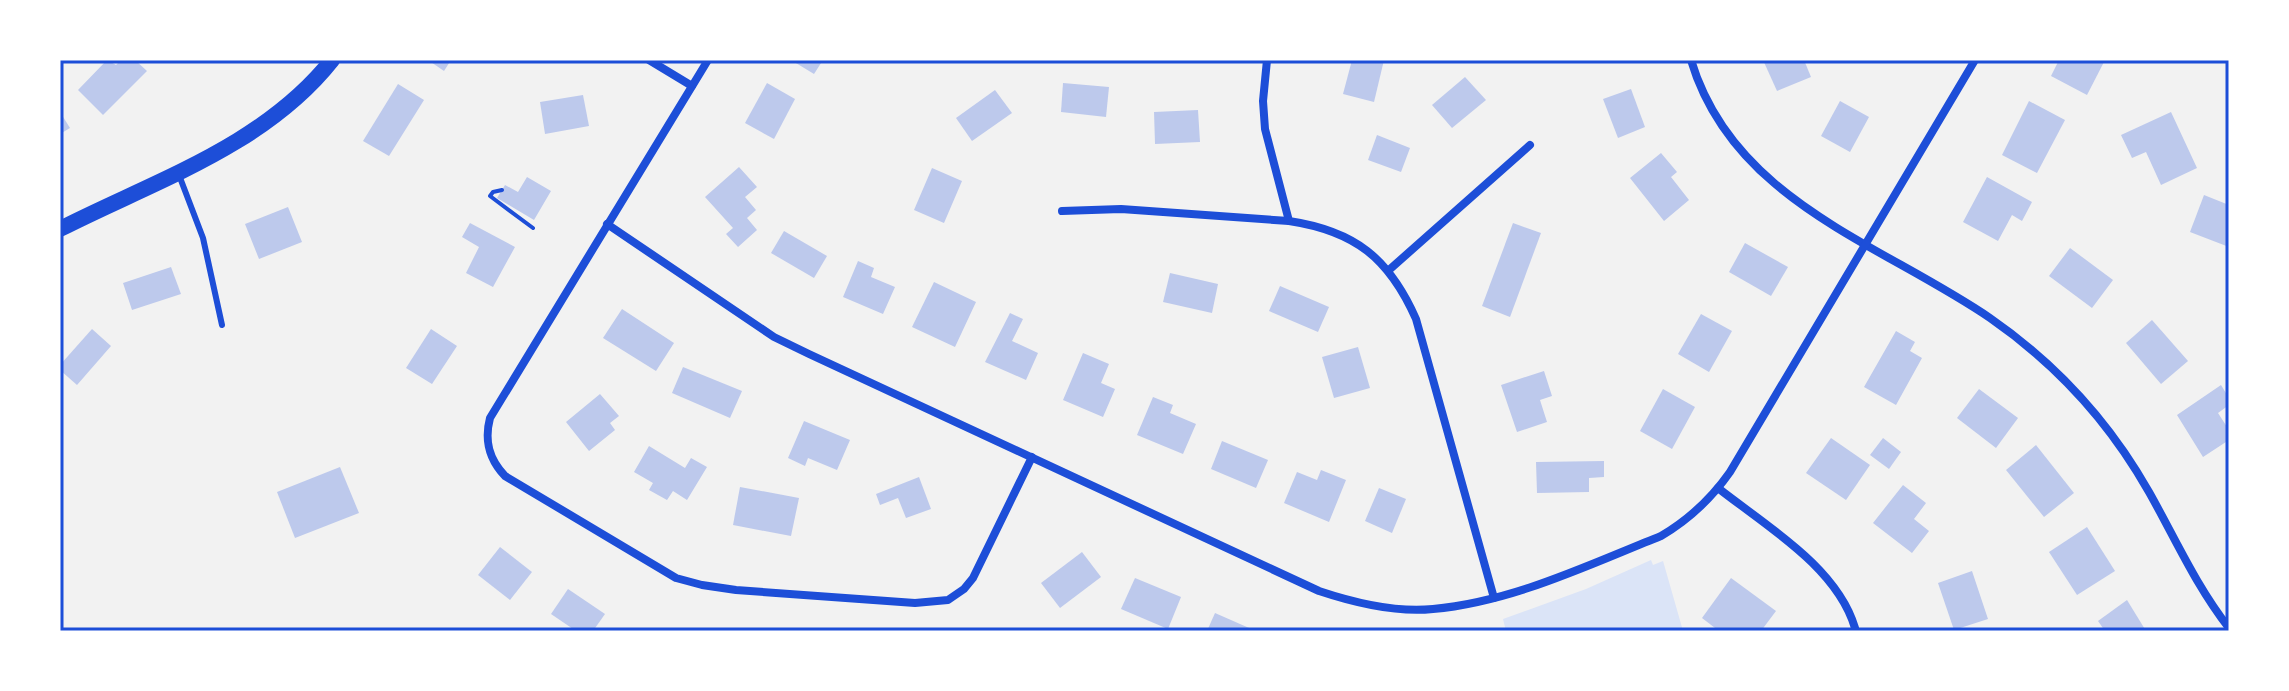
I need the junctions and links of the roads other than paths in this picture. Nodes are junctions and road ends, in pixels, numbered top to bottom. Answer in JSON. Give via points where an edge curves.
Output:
{"nodes":[{"id":1,"x":332,"y":60,"type":"edge"},
{"id":2,"x":649,"y":60,"type":"edge"},
{"id":3,"x":708,"y":60,"type":"edge"},
{"id":4,"x":1267,"y":60,"type":"edge"},
{"id":5,"x":1691,"y":60,"type":"edge"},
{"id":6,"x":1975,"y":60,"type":"edge"},
{"id":7,"x":692,"y":86,"type":"junction"},
{"id":8,"x":1530,"y":145,"type":"dead end"},
{"id":9,"x":177,"y":172,"type":"junction"},
{"id":10,"x":1062,"y":211,"type":"dead end"},
{"id":11,"x":1289,"y":221,"type":"junction"},
{"id":12,"x":607,"y":224,"type":"junction"},
{"id":13,"x":60,"y":229,"type":"edge"},
{"id":14,"x":1866,"y":244,"type":"junction"},
{"id":15,"x":1389,"y":270,"type":"junction"},
{"id":16,"x":222,"y":325,"type":"dead end"},
{"id":17,"x":1032,"y":457,"type":"junction"},
{"id":18,"x":1718,"y":488,"type":"junction"},
{"id":19,"x":1494,"y":598,"type":"junction"},
{"id":20,"x":1855,"y":628,"type":"dead end"},
{"id":21,"x":2229,"y":628,"type":"edge"}],
"edges":[{"from":1,"to":9,"type":"main road","via":[[261,127]]},
{"from":2,"to":7,"type":"street"},
{"from":3,"to":7,"type":"street"},
{"from":4,"to":11,"type":"street","via":[[1265,129]]},
{"from":5,"to":14,"type":"street","via":[[1713,114],[1733,144],[1792,199]]},
{"from":6,"to":14,"type":"street"},
{"from":7,"to":12,"type":"street"},
{"from":8,"to":15,"type":"street"},
{"from":9,"to":13,"type":"main road"},
{"from":9,"to":16,"type":"lane","via":[[203,238]]},
{"from":10,"to":11,"type":"street","via":[[1121,209]]},
{"from":11,"to":15,"type":"street","via":[[1345,235]]},
{"from":12,"to":17,"type":"street","via":[[774,337]]},
{"from":12,"to":17,"type":"street","via":[[490,418],[488,449],[505,476],[658,570],[736,590],[915,603],[948,600],[973,578]]},
{"from":14,"to":18,"type":"street"},
{"from":14,"to":21,"type":"street","via":[[1990,318],[2068,384],[2130,461],[2191,572]]},
{"from":15,"to":19,"type":"street","via":[[1416,319]]},
{"from":17,"to":19,"type":"street","via":[[1319,591],[1354,602],[1431,609]]},
{"from":18,"to":19,"type":"street","via":[[1661,536]]},
{"from":18,"to":20,"type":"street","via":[[1824,572]]}]}
